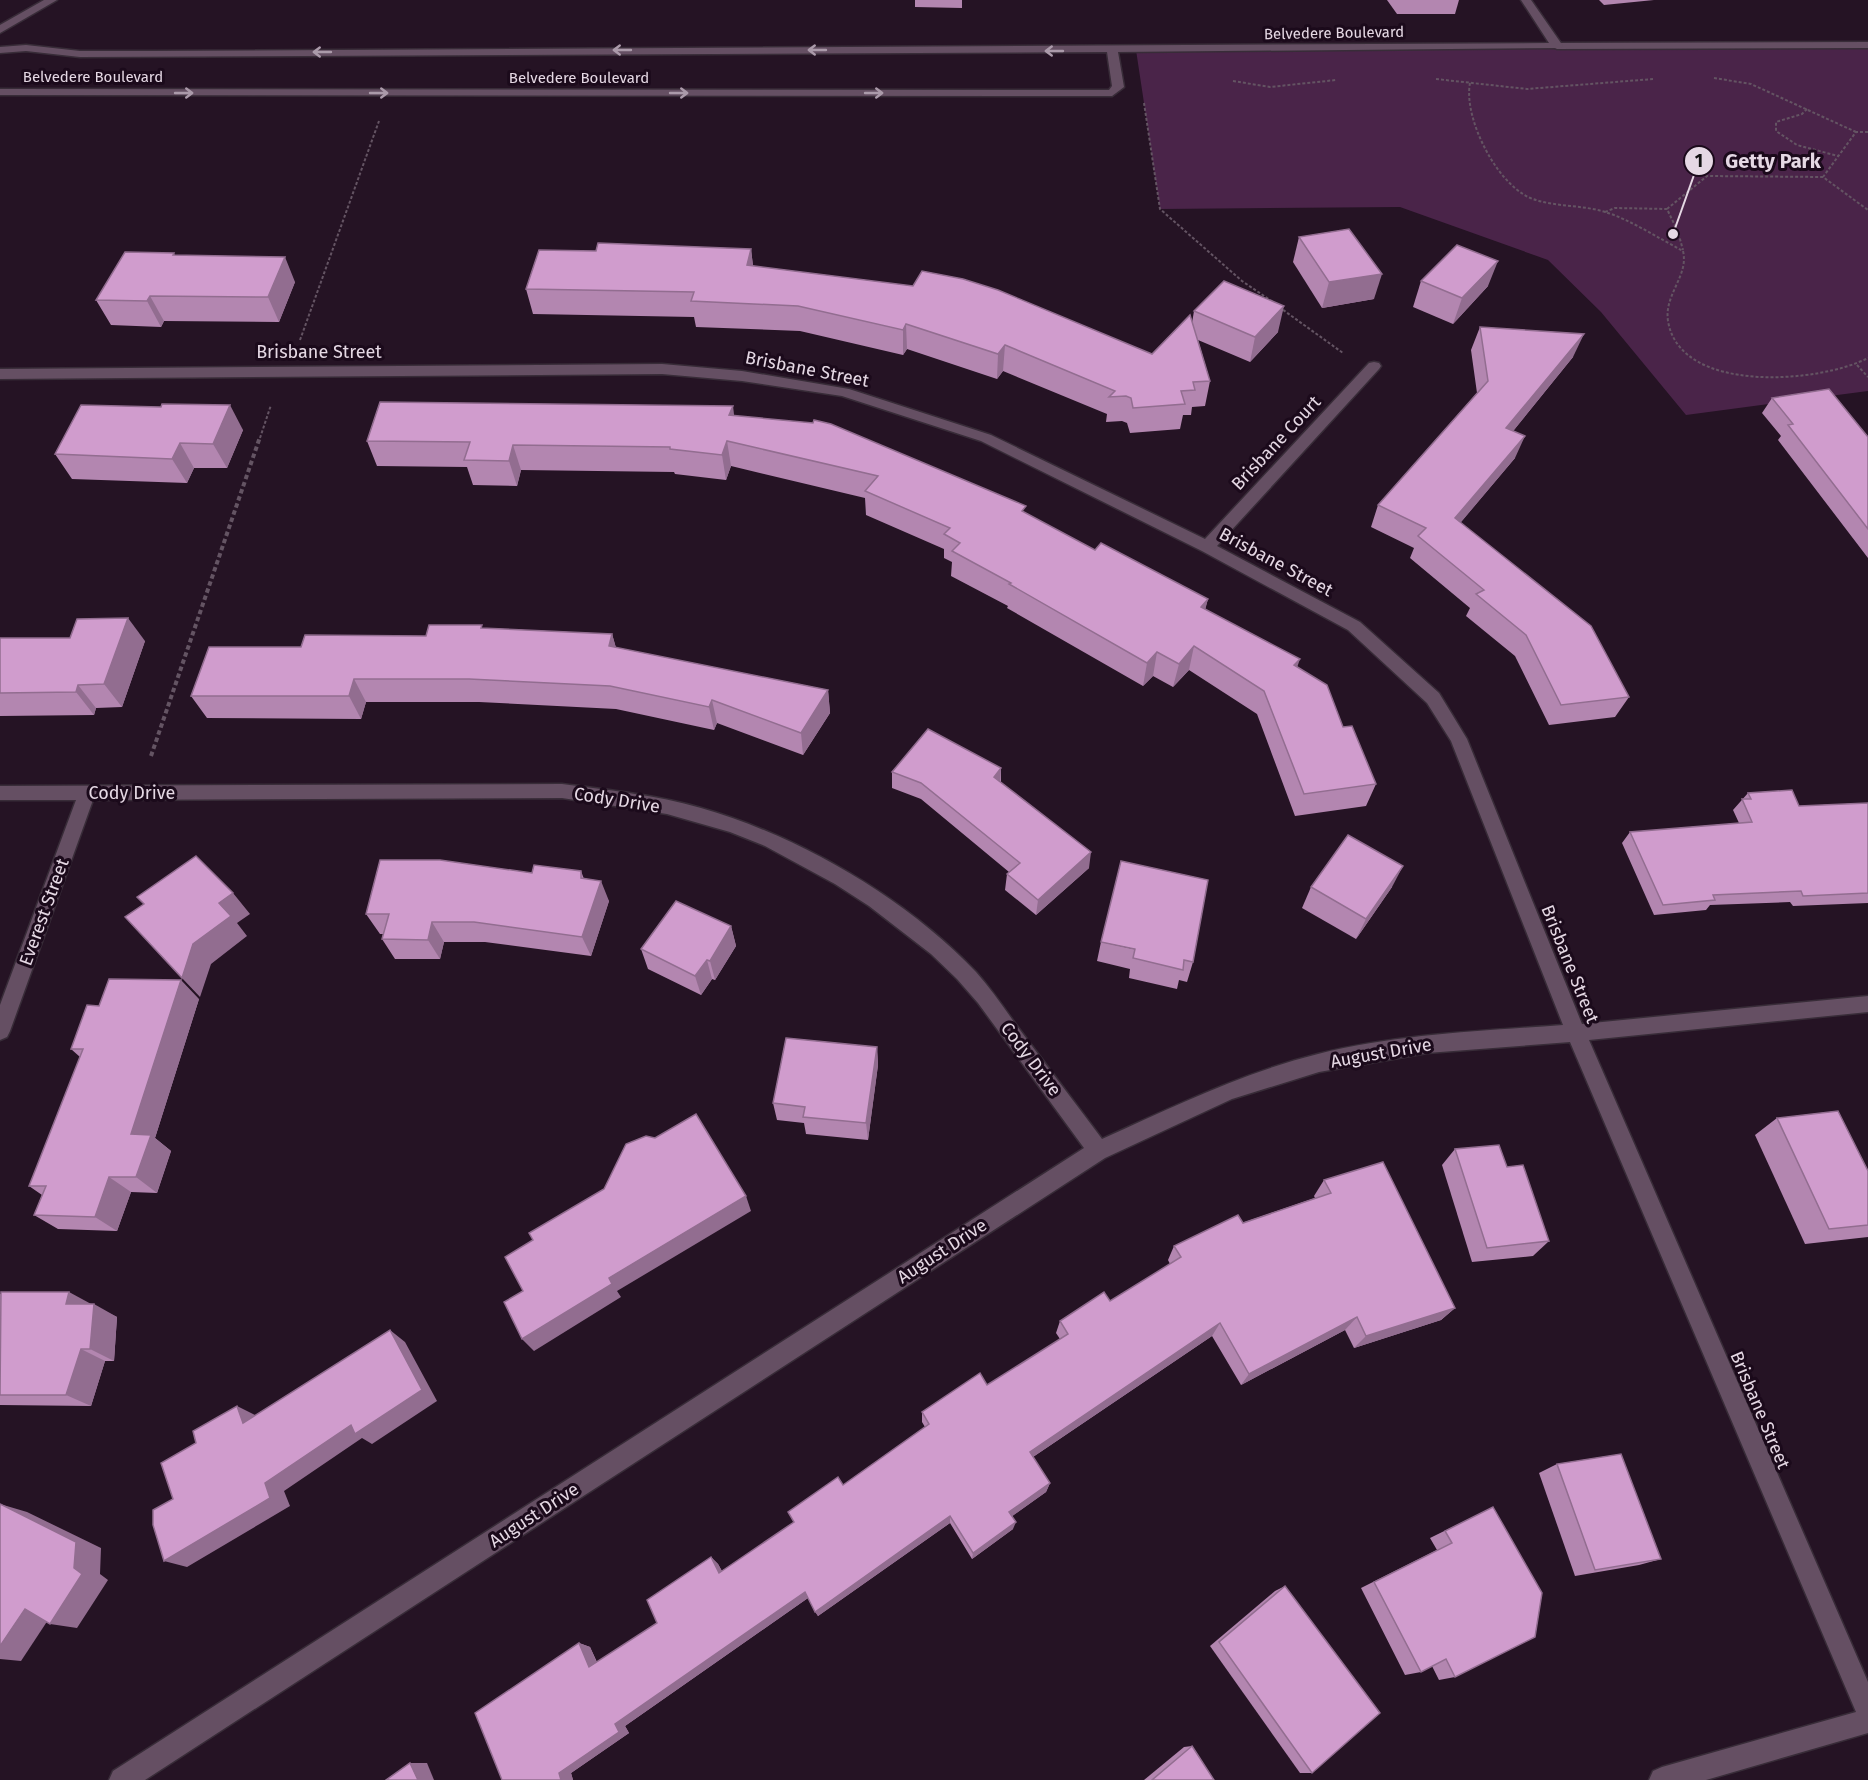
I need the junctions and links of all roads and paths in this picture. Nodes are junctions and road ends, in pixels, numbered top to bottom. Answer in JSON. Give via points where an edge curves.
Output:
{"nodes":[{"id":1,"x":52,"y":0,"type":"edge"},
{"id":2,"x":1526,"y":0,"type":"edge"},
{"id":3,"x":0,"y":30,"type":"edge"},
{"id":4,"x":1868,"y":45,"type":"edge"},
{"id":5,"x":1557,"y":46,"type":"junction"},
{"id":6,"x":0,"y":50,"type":"edge"},
{"id":7,"x":1112,"y":51,"type":"junction"},
{"id":8,"x":1427,"y":78,"type":"dead end"},
{"id":9,"x":1659,"y":78,"type":"dead end"},
{"id":10,"x":1705,"y":78,"type":"dead end"},
{"id":11,"x":1227,"y":80,"type":"dead end"},
{"id":12,"x":1347,"y":80,"type":"dead end"},
{"id":13,"x":1470,"y":83,"type":"junction"},
{"id":14,"x":0,"y":92,"type":"edge"},
{"id":15,"x":392,"y":93,"type":"junction"},
{"id":16,"x":1143,"y":100,"type":"dead end"},
{"id":17,"x":1807,"y":109,"type":"junction"},
{"id":18,"x":1856,"y":132,"type":"junction"},
{"id":19,"x":1868,"y":132,"type":"edge"},
{"id":20,"x":1838,"y":156,"type":"junction"},
{"id":21,"x":1823,"y":177,"type":"junction"},
{"id":22,"x":1667,"y":209,"type":"junction"},
{"id":23,"x":1868,"y":210,"type":"edge"},
{"id":24,"x":1605,"y":212,"type":"junction"},
{"id":25,"x":1683,"y":251,"type":"junction"},
{"id":26,"x":297,"y":348,"type":"dead end"},
{"id":27,"x":1868,"y":358,"type":"edge"},
{"id":28,"x":1857,"y":365,"type":"junction"},
{"id":29,"x":1374,"y":366,"type":"joint"},
{"id":30,"x":0,"y":374,"type":"edge"},
{"id":31,"x":1868,"y":377,"type":"edge"},
{"id":32,"x":273,"y":401,"type":"dead end"},
{"id":33,"x":1207,"y":547,"type":"junction"},
{"id":34,"x":151,"y":756,"type":"dead end"},
{"id":35,"x":87,"y":793,"type":"junction"},
{"id":36,"x":0,"y":794,"type":"edge"},
{"id":37,"x":1868,"y":1004,"type":"edge"},
{"id":38,"x":0,"y":1031,"type":"edge"},
{"id":39,"x":1576,"y":1033,"type":"junction"},
{"id":40,"x":1098,"y":1151,"type":"junction"},
{"id":41,"x":1868,"y":1711,"type":"edge"},
{"id":42,"x":1868,"y":1721,"type":"edge"},
{"id":43,"x":122,"y":1780,"type":"edge"},
{"id":44,"x":1662,"y":1780,"type":"edge"}],
"edges":[{"from":1,"to":3,"type":"street"},
{"from":2,"to":5,"type":"street"},
{"from":4,"to":5,"type":"street","name":"Belvedere Boulevard"},
{"from":5,"to":7,"type":"street","name":"Belvedere Boulevard"},
{"from":7,"to":6,"type":"street","name":"Belvedere Boulevard","one_way":true,"via":[[80,54],[26,48]]},
{"from":15,"to":7,"type":"street","name":"Belvedere Boulevard","one_way":true,"via":[[1112,93],[1118,87]]},
{"from":8,"to":13,"type":"path"},
{"from":9,"to":13,"type":"path","via":[[1527,89]]},
{"from":10,"to":17,"type":"path","via":[[1750,84]]},
{"from":11,"to":12,"type":"path","via":[[1270,87]]},
{"from":13,"to":24,"type":"path","via":[[1472,116],[1491,159],[1508,182],[1534,200]]},
{"from":14,"to":15,"type":"street","name":"Belvedere Boulevard","one_way":true},
{"from":15,"to":26,"type":"path"},
{"from":16,"to":29,"type":"path","via":[[1160,209],[1242,281],[1340,352]]},
{"from":17,"to":18,"type":"path"},
{"from":17,"to":20,"type":"path","via":[[1776,122],[1776,131],[1784,141]]},
{"from":18,"to":19,"type":"path"},
{"from":18,"to":20,"type":"path"},
{"from":20,"to":21,"type":"path"},
{"from":21,"to":22,"type":"path","via":[[1707,176]]},
{"from":21,"to":23,"type":"path"},
{"from":22,"to":24,"type":"path","via":[[1615,208]]},
{"from":22,"to":25,"type":"path"},
{"from":24,"to":25,"type":"path"},
{"from":25,"to":28,"type":"path","via":[[1686,263],[1670,298],[1667,321],[1674,339],[1689,357],[1726,372],[1759,378],[1821,373]]},
{"from":27,"to":28,"type":"path"},
{"from":28,"to":31,"type":"path"},
{"from":29,"to":33,"type":"street","name":"Brisbane Court"},
{"from":30,"to":33,"type":"street","name":"Brisbane Street","via":[[662,369],[742,376],[844,392],[986,438]]},
{"from":32,"to":34,"type":"path"},
{"from":33,"to":39,"type":"street","name":"Brisbane Street","via":[[1354,626],[1432,699],[1459,739]]},
{"from":35,"to":36,"type":"street","name":"Cody Drive"},
{"from":35,"to":38,"type":"street","name":"Everest Street"},
{"from":35,"to":40,"type":"street","name":"Cody Drive","via":[[562,791],[638,801],[702,816],[760,836],[808,858],[871,899],[964,974]]},
{"from":37,"to":39,"type":"street","name":"August Drive"},
{"from":39,"to":40,"type":"street","name":"August Drive","via":[[1427,1044],[1319,1063],[1228,1091]]},
{"from":39,"to":41,"type":"street","name":"Brisbane Street"},
{"from":40,"to":43,"type":"street","name":"August Drive"},
{"from":42,"to":44,"type":"street"}]}
